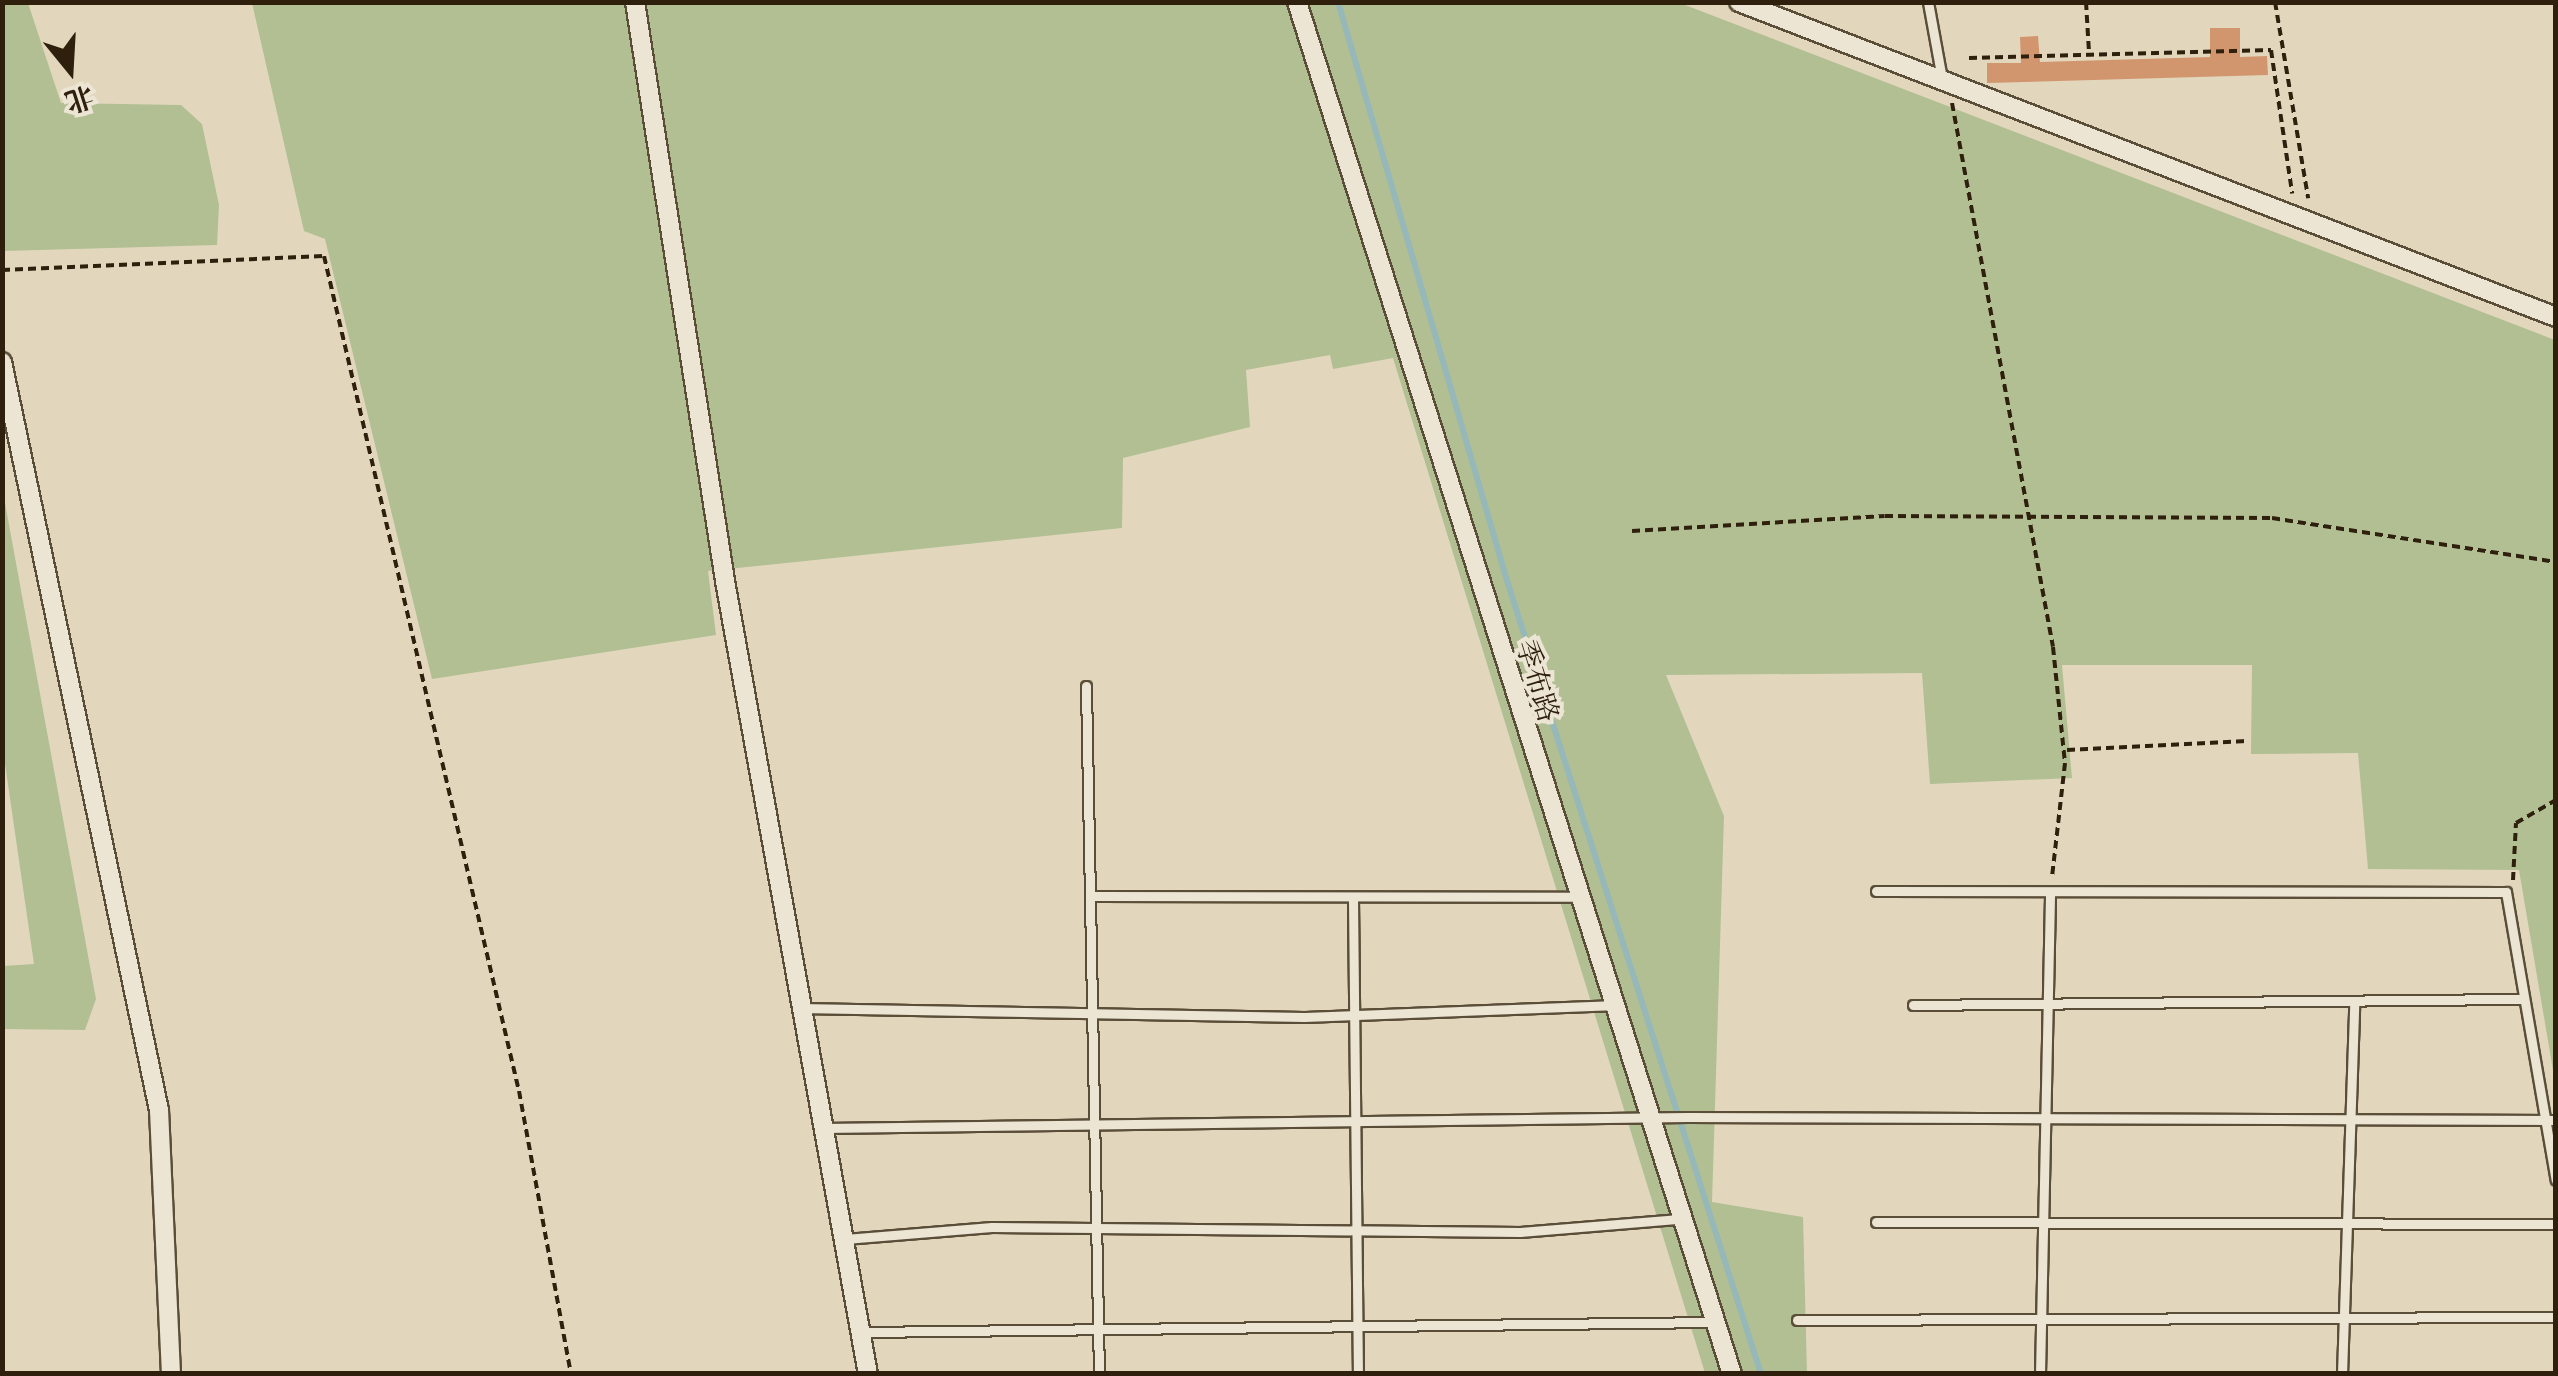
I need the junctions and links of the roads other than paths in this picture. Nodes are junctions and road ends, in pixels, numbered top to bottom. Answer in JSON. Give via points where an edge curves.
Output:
{"nodes":[{"id":1,"x":635,"y":2,"type":"edge"},
{"id":2,"x":1297,"y":2,"type":"edge"},
{"id":3,"x":1739,"y":2,"type":"edge"},
{"id":4,"x":1928,"y":2,"type":"edge"},
{"id":5,"x":1945,"y":82,"type":"junction"},
{"id":6,"x":2556,"y":316,"type":"edge"},
{"id":7,"x":2,"y":362,"type":"edge"},
{"id":8,"x":1086,"y":686,"type":"dead end"},
{"id":9,"x":1876,"y":891,"type":"dead end"},
{"id":10,"x":2050,"y":892,"type":"junction"},
{"id":11,"x":1094,"y":896,"type":"junction"},
{"id":12,"x":1575,"y":898,"type":"junction"},
{"id":13,"x":1353,"y":900,"type":"junction"},
{"id":14,"x":2520,"y":998,"type":"junction"},
{"id":15,"x":1611,"y":1005,"type":"junction"},
{"id":16,"x":1913,"y":1005,"type":"dead end"},
{"id":17,"x":2051,"y":1005,"type":"junction"},
{"id":18,"x":2354,"y":1005,"type":"junction"},
{"id":19,"x":800,"y":1008,"type":"junction"},
{"id":20,"x":1093,"y":1010,"type":"junction"},
{"id":21,"x":1353,"y":1012,"type":"junction"},
{"id":22,"x":1648,"y":1118,"type":"junction"},
{"id":23,"x":2047,"y":1118,"type":"junction"},
{"id":24,"x":2350,"y":1118,"type":"junction"},
{"id":25,"x":2550,"y":1120,"type":"edge"},
{"id":26,"x":1357,"y":1124,"type":"junction"},
{"id":27,"x":1096,"y":1125,"type":"junction"},
{"id":28,"x":822,"y":1128,"type":"junction"},
{"id":29,"x":2556,"y":1180,"type":"edge"},
{"id":30,"x":1679,"y":1219,"type":"junction"},
{"id":31,"x":1876,"y":1222,"type":"dead end"},
{"id":32,"x":2346,"y":1222,"type":"junction"},
{"id":33,"x":2044,"y":1224,"type":"junction"},
{"id":34,"x":2556,"y":1224,"type":"edge"},
{"id":35,"x":1095,"y":1228,"type":"junction"},
{"id":36,"x":1356,"y":1233,"type":"junction"},
{"id":37,"x":846,"y":1239,"type":"junction"},
{"id":38,"x":2556,"y":1316,"type":"edge"},
{"id":39,"x":2344,"y":1318,"type":"junction"},
{"id":40,"x":2042,"y":1319,"type":"junction"},
{"id":41,"x":1797,"y":1320,"type":"dead end"},
{"id":42,"x":1714,"y":1322,"type":"junction"},
{"id":43,"x":1358,"y":1330,"type":"junction"},
{"id":44,"x":862,"y":1332,"type":"junction"},
{"id":45,"x":1099,"y":1335,"type":"junction"},
{"id":46,"x":171,"y":1374,"type":"edge"},
{"id":47,"x":868,"y":1374,"type":"edge"},
{"id":48,"x":1099,"y":1374,"type":"edge"},
{"id":49,"x":1358,"y":1374,"type":"edge"},
{"id":50,"x":1732,"y":1374,"type":"edge"},
{"id":51,"x":2040,"y":1374,"type":"edge"},
{"id":52,"x":2342,"y":1374,"type":"edge"}],
"edges":[{"from":1,"to":19,"type":"street"},
{"from":2,"to":12,"type":"street","name":"季布路"},
{"from":3,"to":5,"type":"street"},
{"from":4,"to":5,"type":"lane"},
{"from":5,"to":6,"type":"street"},
{"from":7,"to":46,"type":"street","via":[[158,1110]]},
{"from":8,"to":11,"type":"lane"},
{"from":9,"to":10,"type":"lane"},
{"from":10,"to":14,"type":"lane","via":[[2506,892]]},
{"from":10,"to":17,"type":"lane"},
{"from":11,"to":13,"type":"lane"},
{"from":11,"to":20,"type":"lane"},
{"from":12,"to":13,"type":"lane"},
{"from":12,"to":15,"type":"street","name":"季布路"},
{"from":13,"to":21,"type":"lane"},
{"from":14,"to":18,"type":"lane"},
{"from":14,"to":25,"type":"lane"},
{"from":15,"to":21,"type":"lane"},
{"from":15,"to":22,"type":"street","name":"季布路"},
{"from":16,"to":17,"type":"lane"},
{"from":17,"to":18,"type":"lane"},
{"from":17,"to":23,"type":"lane"},
{"from":18,"to":24,"type":"lane"},
{"from":19,"to":20,"type":"lane"},
{"from":19,"to":28,"type":"street"},
{"from":20,"to":21,"type":"lane"},
{"from":20,"to":27,"type":"lane"},
{"from":21,"to":26,"type":"lane"},
{"from":22,"to":23,"type":"lane"},
{"from":22,"to":26,"type":"lane"},
{"from":22,"to":30,"type":"street","name":"季布路"},
{"from":23,"to":24,"type":"lane"},
{"from":23,"to":33,"type":"lane"},
{"from":24,"to":25,"type":"lane"},
{"from":24,"to":32,"type":"lane"},
{"from":25,"to":29,"type":"lane"},
{"from":26,"to":27,"type":"lane"},
{"from":26,"to":36,"type":"lane"},
{"from":27,"to":28,"type":"lane"},
{"from":27,"to":35,"type":"lane"},
{"from":28,"to":37,"type":"street"},
{"from":30,"to":36,"type":"lane","via":[[1520,1232]]},
{"from":30,"to":42,"type":"street","name":"季布路"},
{"from":31,"to":33,"type":"lane"},
{"from":32,"to":33,"type":"lane"},
{"from":32,"to":34,"type":"lane"},
{"from":32,"to":39,"type":"lane"},
{"from":33,"to":40,"type":"lane"},
{"from":35,"to":36,"type":"lane"},
{"from":35,"to":37,"type":"lane"},
{"from":35,"to":45,"type":"lane"},
{"from":36,"to":43,"type":"lane"},
{"from":37,"to":44,"type":"street"},
{"from":38,"to":39,"type":"lane"},
{"from":39,"to":40,"type":"lane"},
{"from":39,"to":52,"type":"lane"},
{"from":40,"to":41,"type":"lane"},
{"from":40,"to":51,"type":"lane"},
{"from":42,"to":43,"type":"lane"},
{"from":42,"to":50,"type":"street","name":"季布路"},
{"from":43,"to":45,"type":"lane"},
{"from":43,"to":49,"type":"lane"},
{"from":44,"to":45,"type":"lane"},
{"from":44,"to":47,"type":"street"},
{"from":45,"to":48,"type":"lane"}]}
